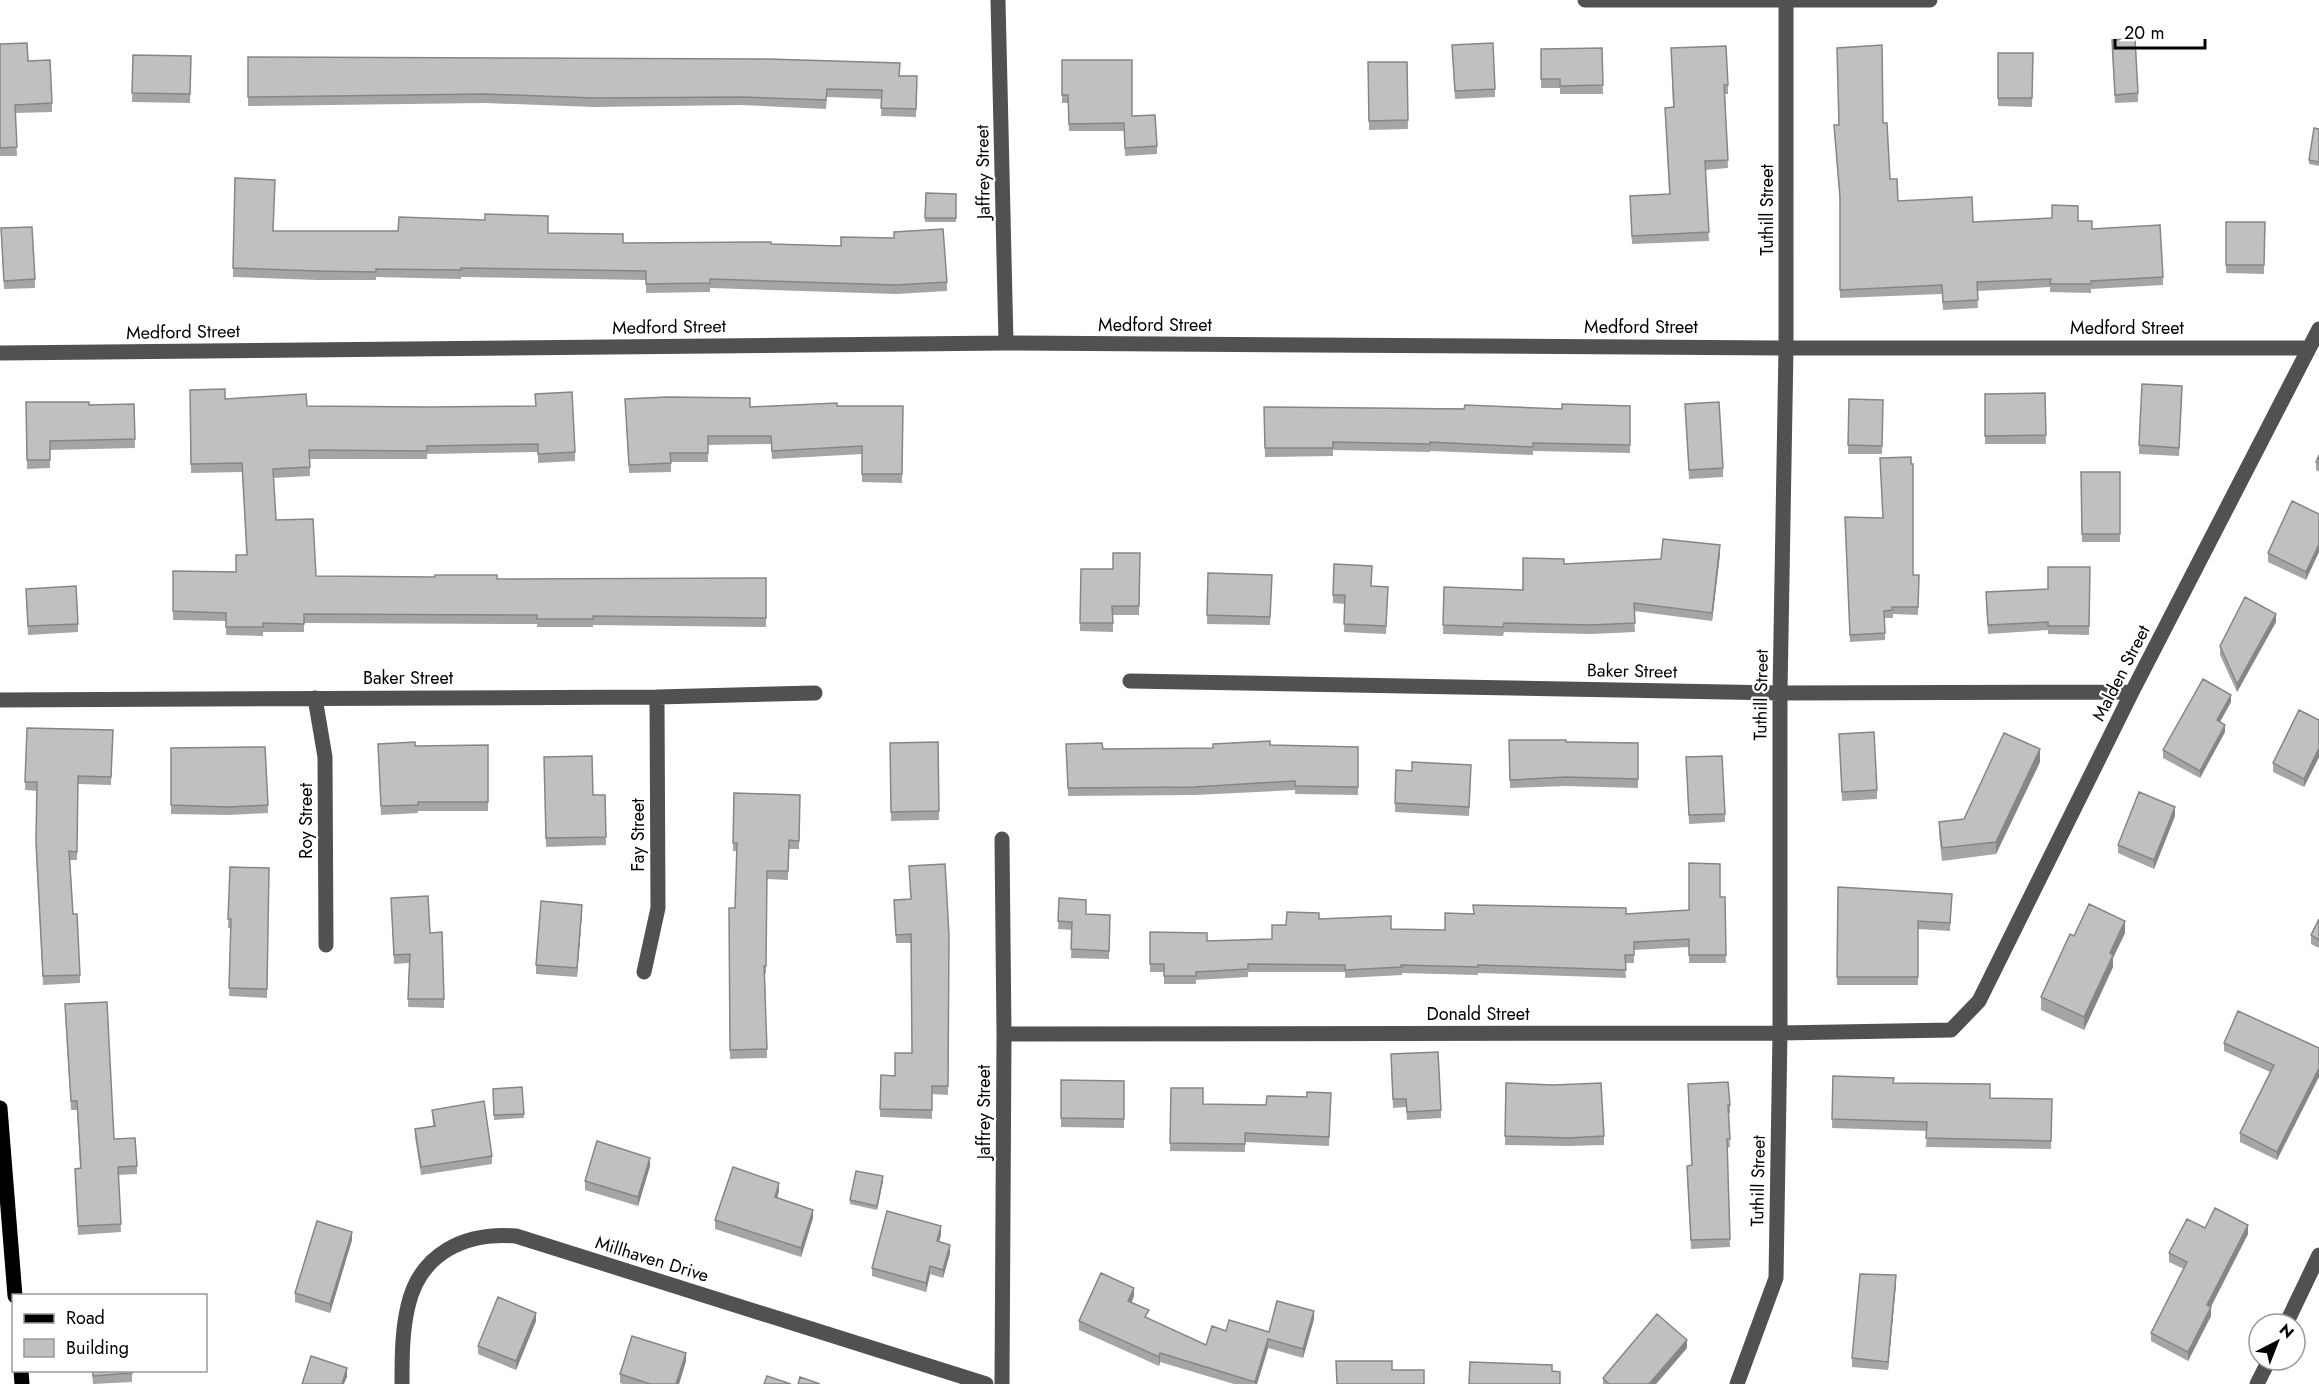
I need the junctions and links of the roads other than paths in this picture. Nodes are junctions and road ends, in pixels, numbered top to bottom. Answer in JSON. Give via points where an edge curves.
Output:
{"nodes":[{"id":1,"x":998,"y":0,"type":"edge"},
{"id":2,"x":1585,"y":0,"type":"edge"},
{"id":3,"x":1786,"y":0,"type":"edge"},
{"id":4,"x":1930,"y":0,"type":"edge"},
{"id":5,"x":2319,"y":329,"type":"edge"},
{"id":6,"x":1006,"y":343,"type":"junction"},
{"id":7,"x":1786,"y":348,"type":"junction"},
{"id":8,"x":2309,"y":348,"type":"junction"},
{"id":9,"x":0,"y":353,"type":"edge"},
{"id":10,"x":1130,"y":681,"type":"dead end"},
{"id":11,"x":2132,"y":692,"type":"junction"},
{"id":12,"x":815,"y":693,"type":"dead end"},
{"id":13,"x":1780,"y":693,"type":"junction"},
{"id":14,"x":657,"y":697,"type":"junction"},
{"id":15,"x":315,"y":698,"type":"junction"},
{"id":16,"x":0,"y":699,"type":"edge"},
{"id":17,"x":1002,"y":839,"type":"dead end"},
{"id":18,"x":326,"y":945,"type":"dead end"},
{"id":19,"x":644,"y":972,"type":"dead end"},
{"id":20,"x":1952,"y":1030,"type":"joint"},
{"id":21,"x":1780,"y":1033,"type":"junction"},
{"id":22,"x":1004,"y":1034,"type":"junction"},
{"id":23,"x":0,"y":1108,"type":"edge"},
{"id":24,"x":2,"y":1156,"type":"edge"},
{"id":25,"x":2319,"y":1255,"type":"edge"},
{"id":26,"x":15,"y":1294,"type":"edge"},
{"id":27,"x":2292,"y":1312,"type":"edge"},
{"id":28,"x":402,"y":1384,"type":"edge"},
{"id":29,"x":986,"y":1384,"type":"edge"},
{"id":30,"x":1002,"y":1384,"type":"edge"},
{"id":31,"x":1737,"y":1384,"type":"edge"}],
"edges":[{"from":1,"to":6,"type":"street","name":"Jaffrey Street"},
{"from":2,"to":3,"type":"street"},
{"from":3,"to":4,"type":"street"},
{"from":3,"to":7,"type":"street","name":"Tuthill Street"},
{"from":5,"to":8,"type":"street","name":"Malden Street"},
{"from":6,"to":7,"type":"street","name":"Medford Street"},
{"from":6,"to":9,"type":"street","name":"Medford Street"},
{"from":7,"to":8,"type":"street","name":"Medford Street"},
{"from":7,"to":13,"type":"street","name":"Tuthill Street"},
{"from":8,"to":11,"type":"street","name":"Malden Street"},
{"from":10,"to":13,"type":"street","name":"Baker Street"},
{"from":11,"to":13,"type":"street","name":"Baker Street"},
{"from":11,"to":20,"type":"street","name":"Malden Street","via":[[1979,1001]]},
{"from":12,"to":14,"type":"street","name":"Baker Street"},
{"from":13,"to":21,"type":"street","name":"Tuthill Street"},
{"from":14,"to":15,"type":"street","name":"Baker Street"},
{"from":14,"to":19,"type":"street","name":"Fay Street","via":[[658,908]]},
{"from":15,"to":16,"type":"street","name":"Baker Street"},
{"from":15,"to":18,"type":"street","name":"Roy Street","via":[[325,757]]},
{"from":17,"to":22,"type":"street","name":"Jaffrey Street"},
{"from":20,"to":21,"type":"street","name":"Donald Street"},
{"from":21,"to":22,"type":"street","name":"Donald Street"},
{"from":21,"to":31,"type":"street","name":"Tuthill Street","via":[[1776,1278]]},
{"from":22,"to":30,"type":"street","name":"Jaffrey Street"},
{"from":23,"to":24,"type":"main road"},
{"from":24,"to":26,"type":"main road"},
{"from":25,"to":27,"type":"street"},
{"from":28,"to":29,"type":"street","name":"Millhaven Drive","via":[[403,1335],[416,1282],[444,1251],[470,1239],[497,1235],[516,1236]]}]}
